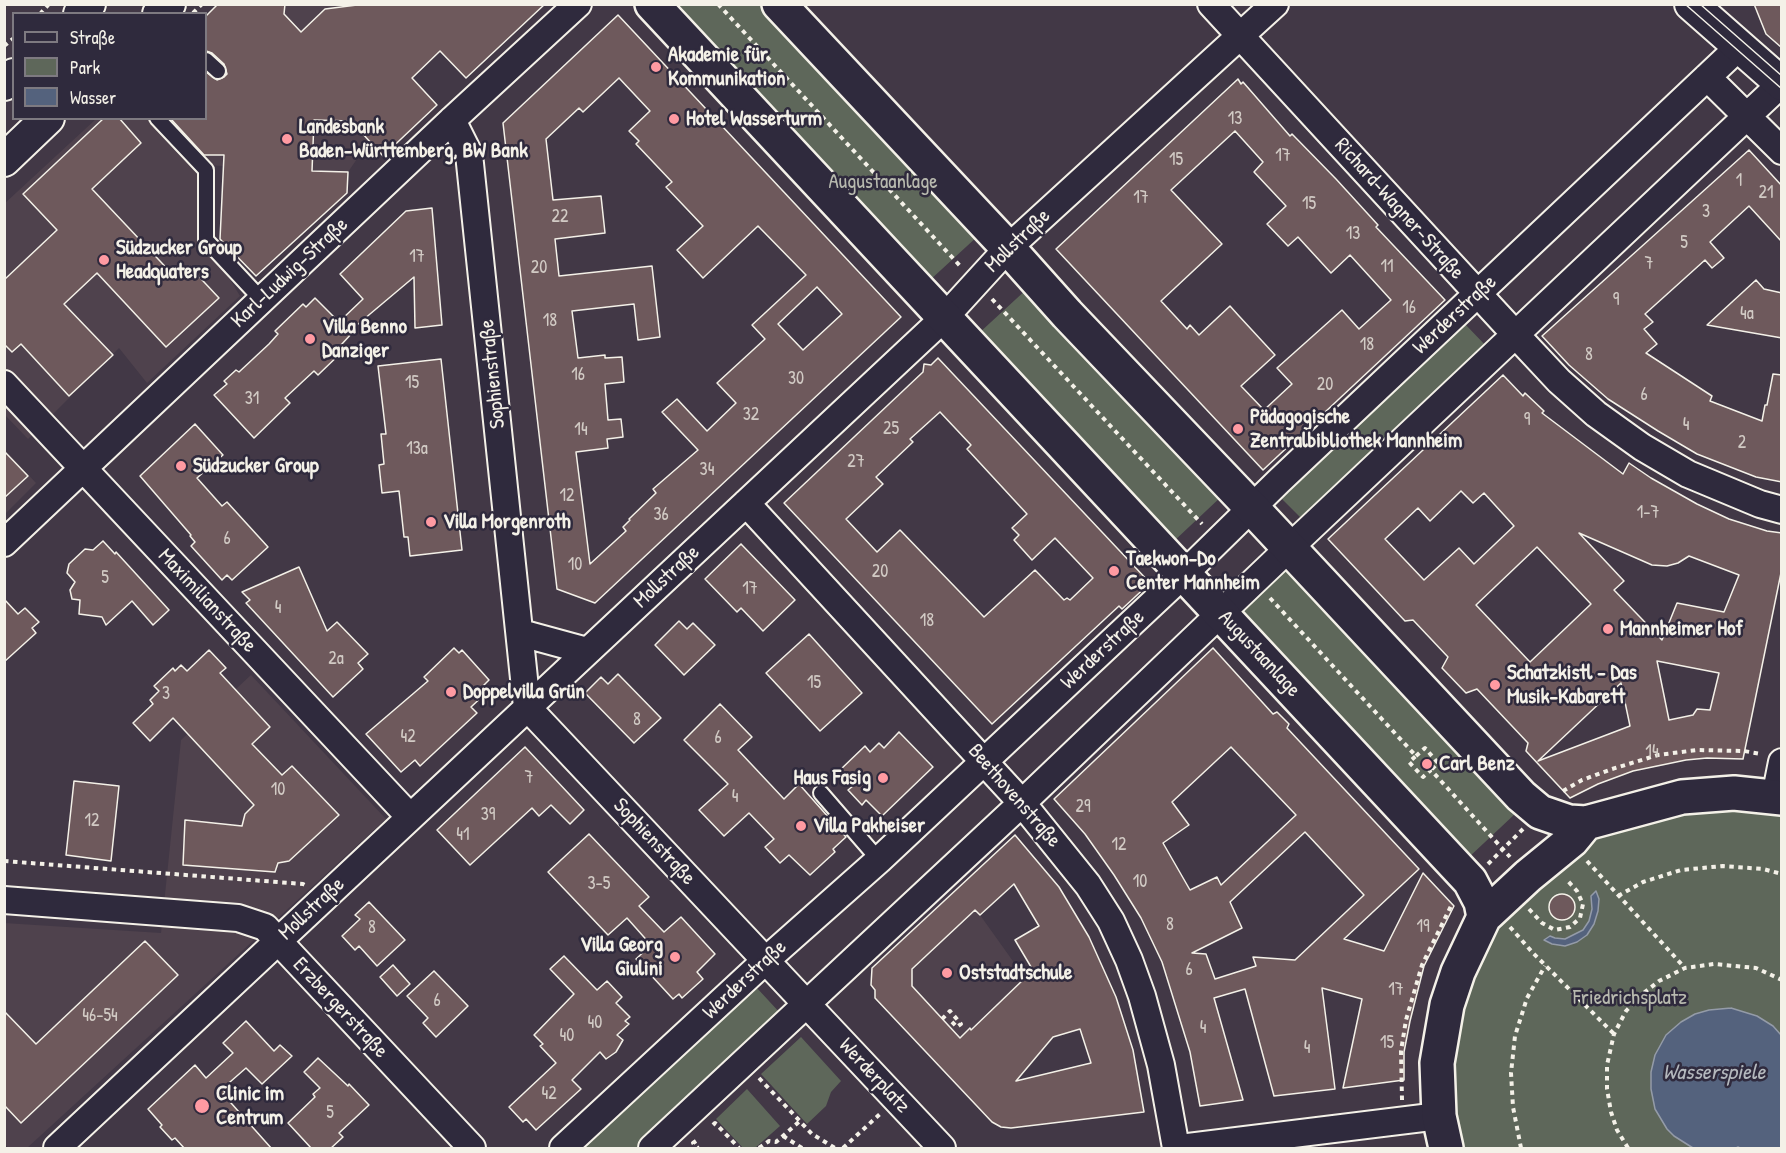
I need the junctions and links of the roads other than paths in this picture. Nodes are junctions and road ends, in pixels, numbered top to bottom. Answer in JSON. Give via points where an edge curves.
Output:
{"nodes":[{"id":1,"x":578,"y":4,"type":"edge"},
{"id":2,"x":652,"y":4,"type":"edge"},
{"id":3,"x":779,"y":4,"type":"edge"},
{"id":4,"x":1211,"y":4,"type":"edge"},
{"id":5,"x":1275,"y":4,"type":"edge"},
{"id":6,"x":1692,"y":4,"type":"edge"},
{"id":7,"x":1240,"y":35,"type":"junction"},
{"id":8,"x":1740,"y":46,"type":"junction"},
{"id":9,"x":207,"y":61,"type":"edge"},
{"id":10,"x":218,"y":72,"type":"dead end"},
{"id":11,"x":1707,"y":77,"type":"junction"},
{"id":12,"x":1781,"y":84,"type":"edge"},
{"id":13,"x":1746,"y":116,"type":"junction"},
{"id":14,"x":46,"y":120,"type":"edge"},
{"id":15,"x":159,"y":120,"type":"edge"},
{"id":16,"x":452,"y":120,"type":"junction"},
{"id":17,"x":1782,"y":151,"type":"edge"},
{"id":18,"x":4,"y":160,"type":"edge"},
{"id":19,"x":1008,"y":248,"type":"junction"},
{"id":20,"x":254,"y":293,"type":"junction"},
{"id":21,"x":1477,"y":294,"type":"junction"},
{"id":22,"x":945,"y":317,"type":"junction"},
{"id":23,"x":1515,"y":334,"type":"junction"},
{"id":24,"x":4,"y":384,"type":"edge"},
{"id":25,"x":83,"y":469,"type":"junction"},
{"id":26,"x":746,"y":503,"type":"junction"},
{"id":27,"x":1251,"y":507,"type":"junction"},
{"id":28,"x":1782,"y":510,"type":"edge"},
{"id":29,"x":4,"y":543,"type":"edge"},
{"id":30,"x":1289,"y":548,"type":"junction"},
{"id":31,"x":1185,"y":574,"type":"junction"},
{"id":32,"x":1222,"y":614,"type":"junction"},
{"id":33,"x":521,"y":633,"type":"junction"},
{"id":34,"x":587,"y":651,"type":"junction"},
{"id":35,"x":528,"y":707,"type":"junction"},
{"id":36,"x":984,"y":761,"type":"junction"},
{"id":37,"x":1782,"y":762,"type":"edge"},
{"id":38,"x":821,"y":793,"type":"dead end"},
{"id":39,"x":1778,"y":797,"type":"edge"},
{"id":40,"x":1022,"y":803,"type":"junction"},
{"id":41,"x":410,"y":817,"type":"junction"},
{"id":42,"x":1586,"y":823,"type":"junction"},
{"id":43,"x":879,"y":860,"type":"junction"},
{"id":44,"x":4,"y":900,"type":"edge"},
{"id":45,"x":1504,"y":925,"type":"junction"},
{"id":46,"x":278,"y":941,"type":"junction"},
{"id":47,"x":765,"y":961,"type":"junction"},
{"id":48,"x":807,"y":1004,"type":"junction"},
{"id":49,"x":1439,"y":1116,"type":"junction"},
{"id":50,"x":57,"y":1149,"type":"edge"},
{"id":51,"x":472,"y":1149,"type":"edge"},
{"id":52,"x":563,"y":1149,"type":"edge"},
{"id":53,"x":652,"y":1149,"type":"edge"},
{"id":54,"x":942,"y":1149,"type":"edge"},
{"id":55,"x":1178,"y":1149,"type":"edge"},
{"id":56,"x":1446,"y":1149,"type":"edge"}],
"edges":[{"from":1,"to":16,"type":"street","name":"Karl-Ludwig-Straße"},
{"from":2,"to":22,"type":"main road","name":"Augustaanlage"},
{"from":3,"to":19,"type":"main road"},
{"from":4,"to":7,"type":"street","name":"Richard-Wagner-Straße"},
{"from":5,"to":7,"type":"street","name":"Mollstraße"},
{"from":6,"to":8,"type":"street"},
{"from":7,"to":19,"type":"street","name":"Mollstraße"},
{"from":7,"to":21,"type":"street","name":"Richard-Wagner-Straße"},
{"from":8,"to":11,"type":"street","name":"Werderstraße"},
{"from":8,"to":12,"type":"street"},
{"from":9,"to":10,"type":"lane"},
{"from":11,"to":13,"type":"street"},
{"from":11,"to":21,"type":"street","name":"Werderstraße"},
{"from":12,"to":13,"type":"street"},
{"from":13,"to":17,"type":"street"},
{"from":13,"to":23,"type":"street"},
{"from":14,"to":18,"type":"street"},
{"from":15,"to":20,"type":"lane","via":[[207,170],[206,240]]},
{"from":16,"to":20,"type":"street","name":"Karl-Ludwig-Straße"},
{"from":16,"to":33,"type":"street","name":"Sophienstraße","via":[[469,154]]},
{"from":19,"to":22,"type":"street","name":"Mollstraße"},
{"from":19,"to":27,"type":"main road"},
{"from":20,"to":25,"type":"street","name":"Karl-Ludwig-Straße"},
{"from":21,"to":23,"type":"street","name":"Richard-Wagner-Straße"},
{"from":21,"to":27,"type":"street","name":"Werderstraße"},
{"from":22,"to":26,"type":"street","name":"Mollstraße"},
{"from":22,"to":31,"type":"main road","name":"Augustaanlage"},
{"from":23,"to":28,"type":"street","name":"Richard-Wagner-Straße","via":[[1596,414],[1642,447],[1688,474]]},
{"from":23,"to":30,"type":"street"},
{"from":24,"to":25,"type":"street","name":"Maximilianstraße"},
{"from":25,"to":29,"type":"street","name":"Karl-Ludwig-Straße"},
{"from":25,"to":41,"type":"street","name":"Maximilianstraße"},
{"from":26,"to":34,"type":"street","name":"Mollstraße"},
{"from":26,"to":36,"type":"street","name":"Beethovenstraße"},
{"from":27,"to":30,"type":"main road"},
{"from":27,"to":31,"type":"street","name":"Werderstraße"},
{"from":30,"to":32,"type":"street"},
{"from":30,"to":42,"type":"main road","via":[[1508,783],[1540,812]]},
{"from":31,"to":32,"type":"main road","name":"Augustaanlage"},
{"from":31,"to":36,"type":"street","name":"Werderstraße"},
{"from":32,"to":40,"type":"street"},
{"from":32,"to":45,"type":"main road","name":"Augustaanlage","via":[[1461,892],[1481,902]]},
{"from":33,"to":34,"type":"street"},
{"from":33,"to":35,"type":"street","name":"Sophienstraße"},
{"from":34,"to":35,"type":"street","name":"Mollstraße"},
{"from":35,"to":41,"type":"street","name":"Mollstraße"},
{"from":35,"to":47,"type":"street","name":"Sophienstraße"},
{"from":36,"to":40,"type":"street","name":"Beethovenstraße"},
{"from":36,"to":43,"type":"street","name":"Werderstraße"},
{"from":37,"to":39,"type":"street"},
{"from":38,"to":43,"type":"lane"},
{"from":39,"to":42,"type":"main road","via":[[1734,793],[1682,796]]},
{"from":40,"to":48,"type":"street"},
{"from":40,"to":55,"type":"street","name":"Beethovenstraße","via":[[1088,885],[1129,960],[1161,1065]]},
{"from":41,"to":46,"type":"street","name":"Mollstraße"},
{"from":42,"to":45,"type":"main road","via":[[1572,840],[1528,876]]},
{"from":43,"to":47,"type":"street","name":"Werderstraße"},
{"from":44,"to":46,"type":"street","name":"Erzbergerstraße","via":[[238,918],[265,927]]},
{"from":45,"to":49,"type":"main road","via":[[1458,972],[1446,1005],[1437,1064]]},
{"from":46,"to":50,"type":"street","name":"Mollstraße"},
{"from":46,"to":51,"type":"street","name":"Erzbergerstraße"},
{"from":47,"to":48,"type":"street","name":"Sophienstraße"},
{"from":47,"to":52,"type":"street","name":"Werderstraße"},
{"from":48,"to":53,"type":"street"},
{"from":48,"to":54,"type":"street","name":"Werderplatz"},
{"from":49,"to":55,"type":"street"},
{"from":49,"to":56,"type":"main road"}]}
